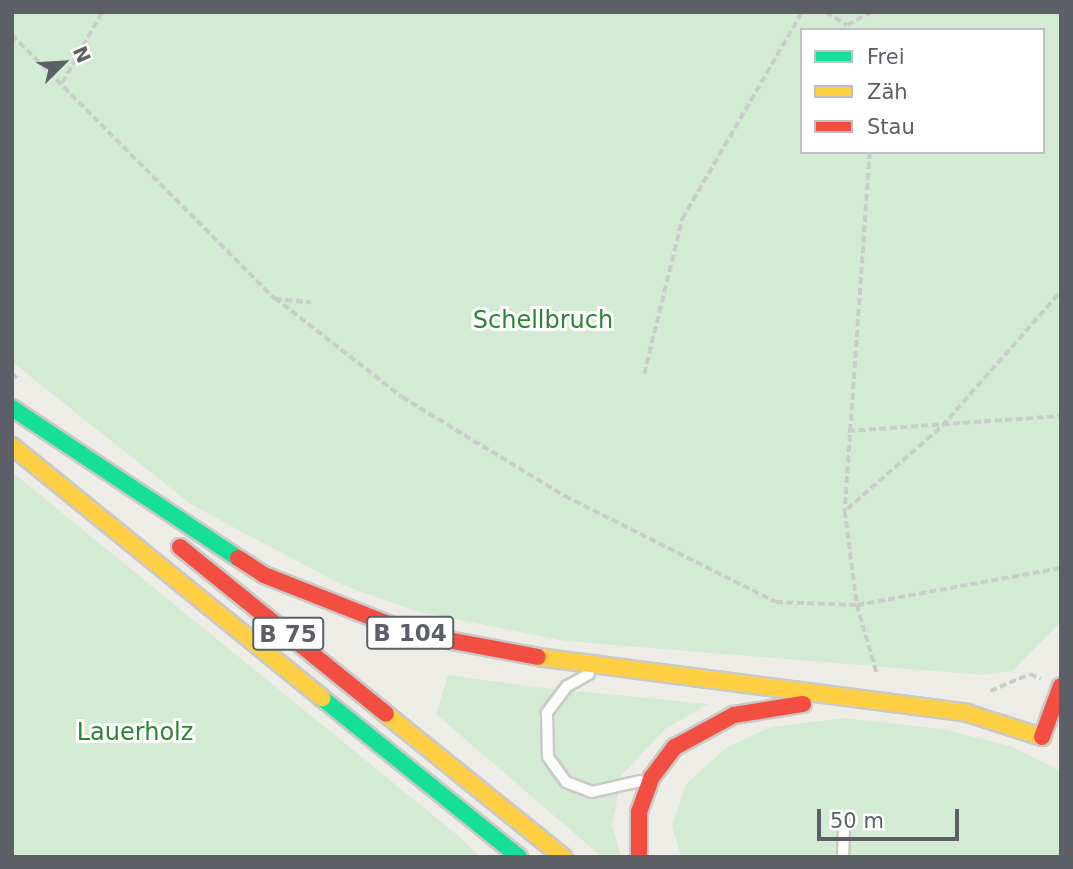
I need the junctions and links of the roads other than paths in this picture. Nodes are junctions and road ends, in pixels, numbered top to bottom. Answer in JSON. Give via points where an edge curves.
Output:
{"nodes":[{"id":1,"x":12,"y":410,"type":"edge"},
{"id":2,"x":12,"y":446,"type":"edge"},
{"id":3,"x":142,"y":516,"type":"dead end"},
{"id":4,"x":163,"y":533,"type":"dead end"},
{"id":5,"x":612,"y":667,"type":"junction"},
{"id":6,"x":1061,"y":686,"type":"edge"},
{"id":7,"x":864,"y":699,"type":"junction"},
{"id":8,"x":652,"y":777,"type":"junction"},
{"id":9,"x":844,"y":822,"type":"dead end"},
{"id":10,"x":514,"y":853,"type":"edge"},
{"id":11,"x":563,"y":857,"type":"edge"},
{"id":12,"x":639,"y":857,"type":"edge"},
{"id":13,"x":843,"y":857,"type":"edge"}],
"edges":[{"from":1,"to":3,"type":"main road"},
{"from":1,"to":5,"type":"main road","number":"B 104","via":[[212,545],[319,600],[411,633],[484,650]]},
{"from":2,"to":10,"type":"main road","number":"B 75"},
{"from":4,"to":11,"type":"main road","number":"B 75"},
{"from":5,"to":7,"type":"main road","number":"B 104"},
{"from":5,"to":8,"type":"lane","via":[[584,676],[556,699],[544,734],[548,757],[566,782],[592,792]]},
{"from":6,"to":7,"type":"main road","number":"B 104","via":[[1042,737],[967,713]]},
{"from":7,"to":8,"type":"main road","number":"B 104","via":[[734,715],[675,747]]},
{"from":8,"to":12,"type":"main road","number":"B 104","via":[[639,812]]},
{"from":9,"to":13,"type":"lane"}]}
